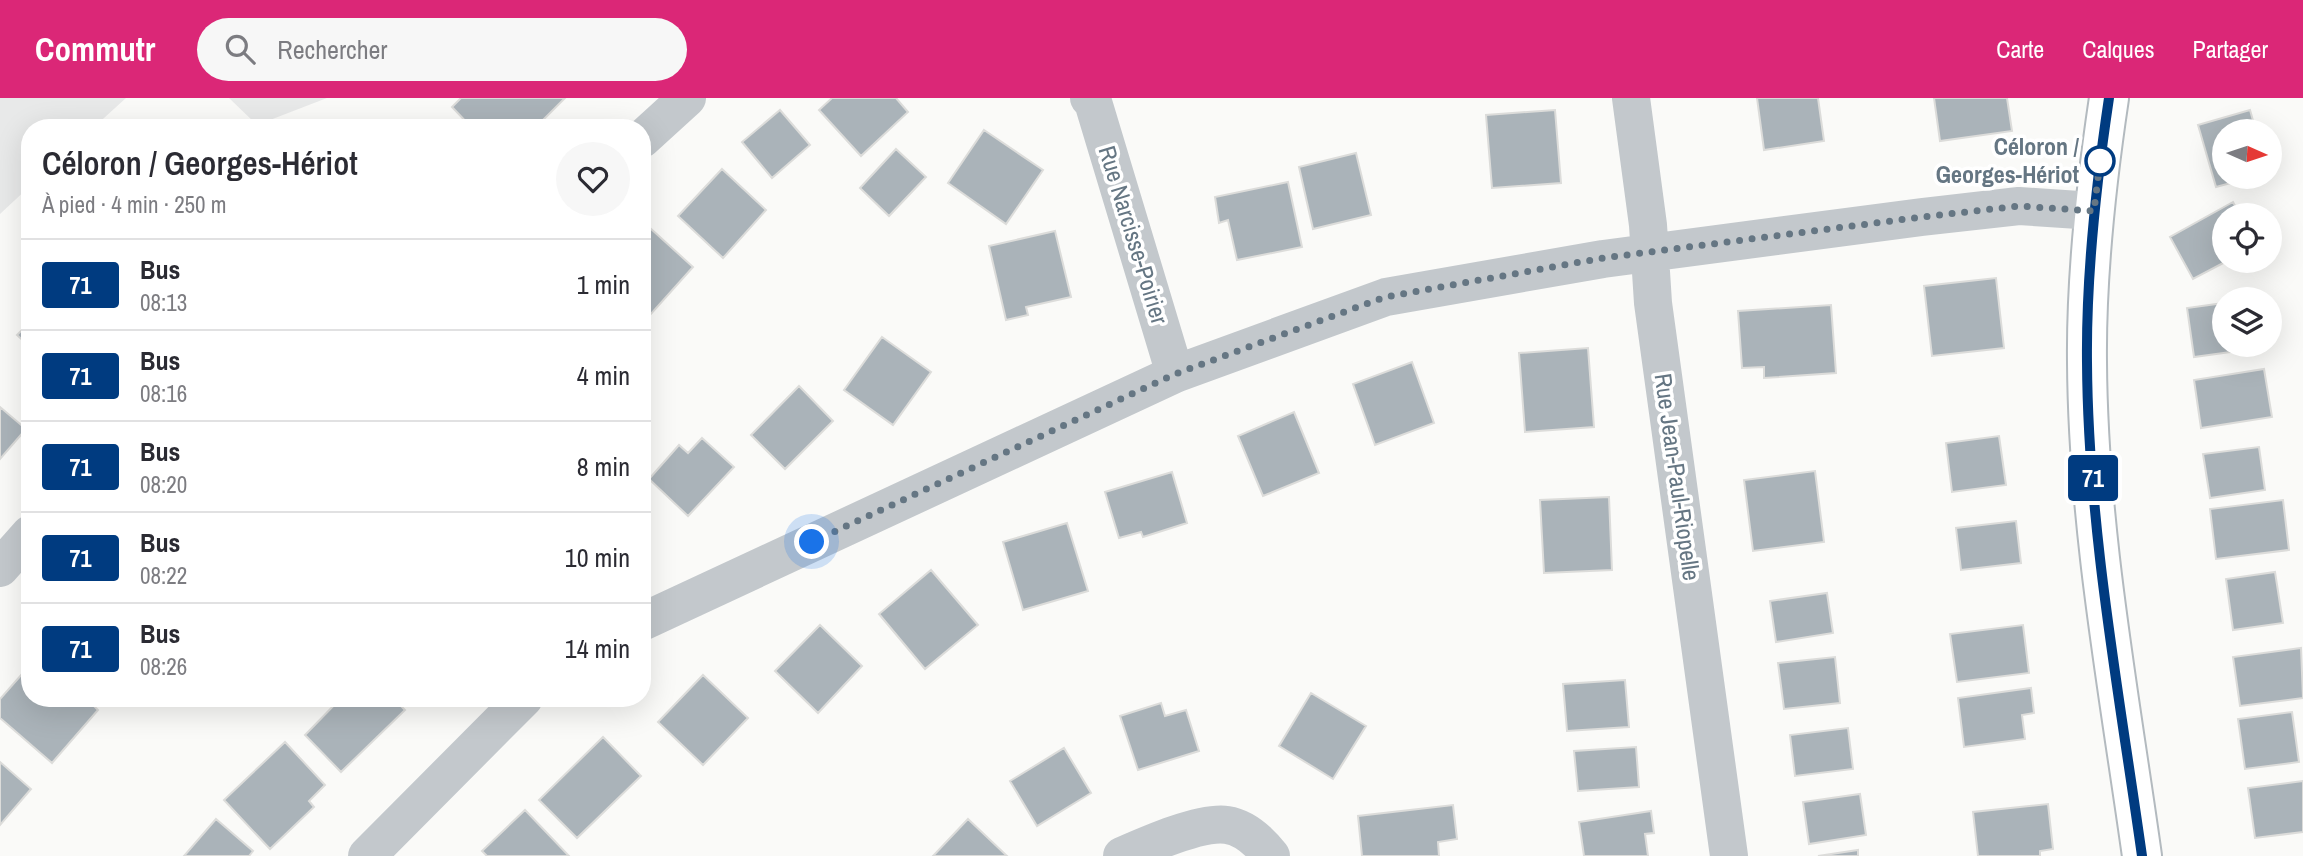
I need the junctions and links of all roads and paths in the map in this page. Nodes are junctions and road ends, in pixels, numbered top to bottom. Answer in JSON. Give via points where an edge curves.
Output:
{"nodes":[{"id":1,"x":687,"y":98,"type":"edge"},
{"id":2,"x":1089,"y":98,"type":"edge"},
{"id":3,"x":1631,"y":98,"type":"edge"},
{"id":4,"x":2109,"y":98,"type":"edge"},
{"id":5,"x":651,"y":131,"type":"edge"},
{"id":6,"x":2094,"y":211,"type":"junction"},
{"id":7,"x":1650,"y":252,"type":"junction"},
{"id":8,"x":1175,"y":374,"type":"junction"},
{"id":9,"x":21,"y":544,"type":"edge"},
{"id":10,"x":0,"y":568,"type":"edge"},
{"id":11,"x":651,"y":617,"type":"edge"},
{"id":12,"x":515,"y":707,"type":"edge"},
{"id":13,"x":367,"y":856,"type":"edge"},
{"id":14,"x":1122,"y":856,"type":"edge"},
{"id":15,"x":1271,"y":856,"type":"edge"},
{"id":16,"x":1729,"y":856,"type":"edge"},
{"id":17,"x":2142,"y":856,"type":"edge"}],
"edges":[{"from":1,"to":5,"type":"street"},
{"from":2,"to":8,"type":"street","name":"Rue Narcisse-Poirier"},
{"from":3,"to":7,"type":"street","name":"Rue Jean-Paul-Riopelle"},
{"from":4,"to":6,"type":"street"},
{"from":6,"to":7,"type":"street","via":[[2019,206]]},
{"from":6,"to":17,"type":"street","via":[[2087,339],[2091,464]]},
{"from":7,"to":8,"type":"street","via":[[1385,297]]},
{"from":7,"to":16,"type":"street","name":"Rue Jean-Paul-Riopelle","via":[[1653,303]]},
{"from":8,"to":11,"type":"street"},
{"from":9,"to":10,"type":"street"},
{"from":12,"to":13,"type":"street"},
{"from":14,"to":15,"type":"street","via":[[1193,830],[1227,825],[1258,839]]}]}
